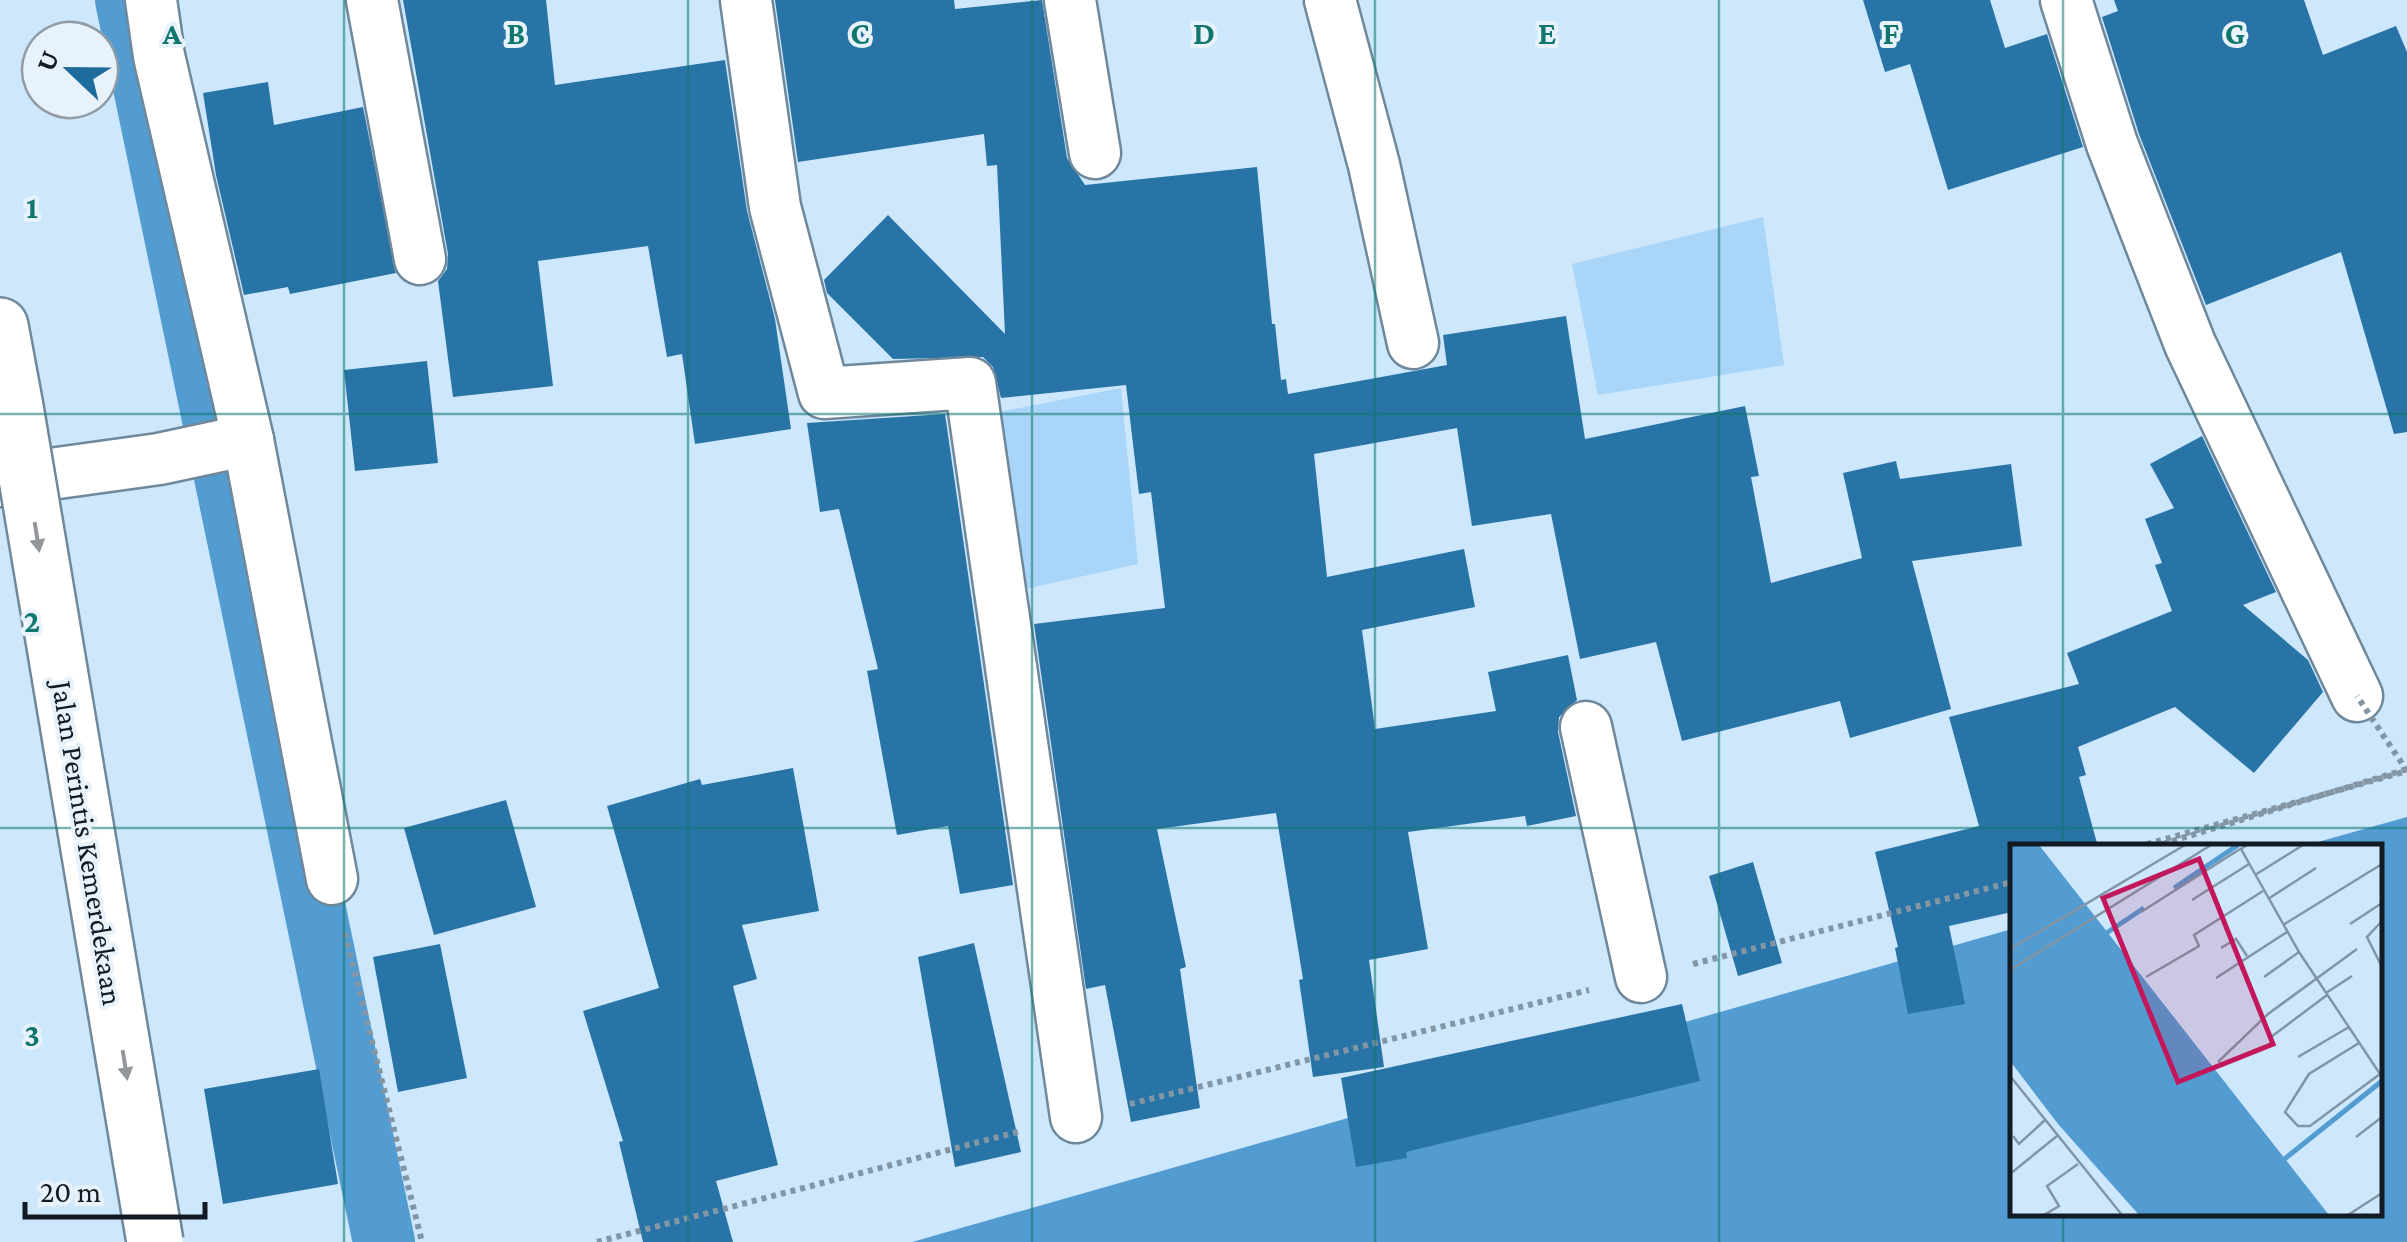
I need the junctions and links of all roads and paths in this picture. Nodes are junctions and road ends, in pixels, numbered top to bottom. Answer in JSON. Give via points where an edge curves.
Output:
{"nodes":[{"id":1,"x":151,"y":0,"type":"edge"},
{"id":2,"x":372,"y":0,"type":"edge"},
{"id":3,"x":746,"y":0,"type":"edge"},
{"id":4,"x":1070,"y":0,"type":"edge"},
{"id":5,"x":1330,"y":0,"type":"edge"},
{"id":6,"x":2066,"y":0,"type":"edge"},
{"id":7,"x":1095,"y":154,"type":"dead end"},
{"id":8,"x":420,"y":258,"type":"dead end"},
{"id":9,"x":0,"y":326,"type":"edge"},
{"id":10,"x":1413,"y":342,"type":"dead end"},
{"id":11,"x":238,"y":443,"type":"junction"},
{"id":12,"x":0,"y":481,"type":"edge"},
{"id":13,"x":2357,"y":696,"type":"joint"},
{"id":14,"x":1586,"y":728,"type":"dead end"},
{"id":15,"x":2407,"y":769,"type":"edge"},
{"id":16,"x":2148,"y":844,"type":"edge"},
{"id":17,"x":2163,"y":844,"type":"edge"},
{"id":18,"x":332,"y":879,"type":"joint"},
{"id":19,"x":2010,"y":883,"type":"edge"},
{"id":20,"x":1641,"y":977,"type":"junction"},
{"id":21,"x":1076,"y":1117,"type":"junction"},
{"id":22,"x":155,"y":1242,"type":"edge"},
{"id":23,"x":422,"y":1242,"type":"edge"},
{"id":24,"x":597,"y":1242,"type":"edge"}],
"edges":[{"from":1,"to":11,"type":"street"},
{"from":2,"to":8,"type":"street"},
{"from":3,"to":21,"type":"street","via":[[775,207],[824,394],[970,383]]},
{"from":4,"to":7,"type":"street"},
{"from":5,"to":10,"type":"street"},
{"from":6,"to":13,"type":"street","via":[[2112,144],[2190,344]]},
{"from":9,"to":22,"type":"highway","name":"Jalan Perintis Kemerdekaan","one_way":true,"bridge":true},
{"from":11,"to":12,"type":"street"},
{"from":11,"to":18,"type":"street"},
{"from":13,"to":16,"type":"path","bridge":true,"via":[[2407,771]]},
{"from":14,"to":20,"type":"street"},
{"from":15,"to":17,"type":"path"},
{"from":18,"to":23,"type":"path"},
{"from":19,"to":20,"type":"path"},
{"from":20,"to":21,"type":"path"},
{"from":21,"to":24,"type":"path"}]}
